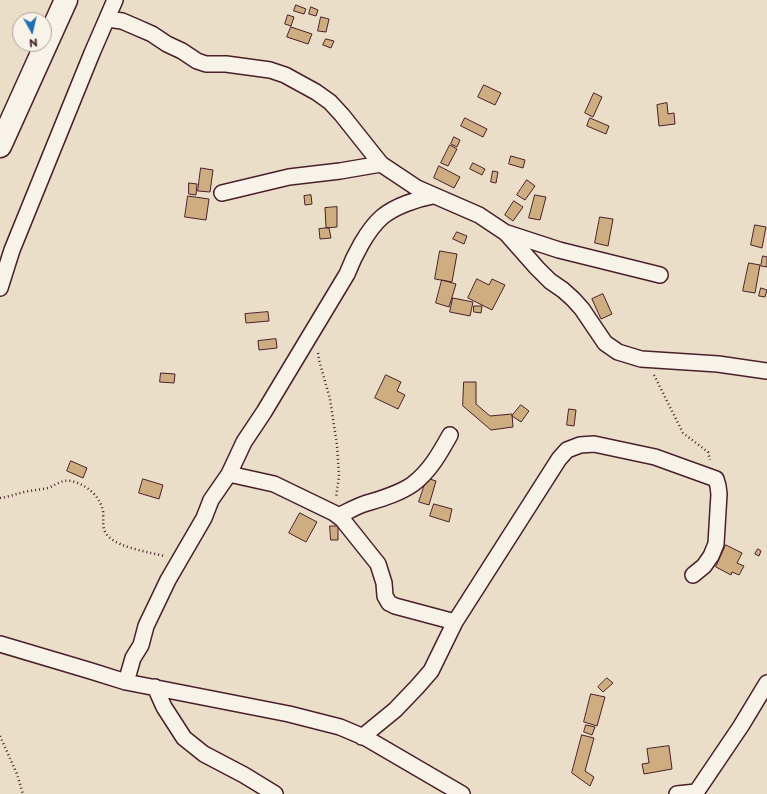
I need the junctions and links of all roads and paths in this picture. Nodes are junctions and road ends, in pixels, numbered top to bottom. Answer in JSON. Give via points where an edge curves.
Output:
{"nodes":[{"id":1,"x":66,"y":0,"type":"edge"},
{"id":2,"x":115,"y":0,"type":"edge"},
{"id":3,"x":107,"y":19,"type":"junction"},
{"id":4,"x":0,"y":146,"type":"edge"},
{"id":5,"x":382,"y":164,"type":"junction"},
{"id":6,"x":222,"y":193,"type":"dead end"},
{"id":7,"x":433,"y":196,"type":"junction"},
{"id":8,"x":506,"y":232,"type":"junction"},
{"id":9,"x":660,"y":275,"type":"dead end"},
{"id":10,"x":0,"y":288,"type":"edge"},
{"id":11,"x":315,"y":327,"type":"junction"},
{"id":12,"x":767,"y":371,"type":"edge"},
{"id":13,"x":653,"y":374,"type":"dead end"},
{"id":14,"x":450,"y":435,"type":"dead end"},
{"id":15,"x":229,"y":474,"type":"junction"},
{"id":16,"x":716,"y":479,"type":"junction"},
{"id":17,"x":0,"y":498,"type":"edge"},
{"id":18,"x":336,"y":514,"type":"junction"},
{"id":19,"x":180,"y":558,"type":"junction"},
{"id":20,"x":693,"y":575,"type":"dead end"},
{"id":21,"x":455,"y":622,"type":"junction"},
{"id":22,"x":0,"y":644,"type":"edge"},
{"id":23,"x":126,"y":682,"type":"junction"},
{"id":24,"x":767,"y":683,"type":"edge"},
{"id":25,"x":155,"y":687,"type":"junction"},
{"id":26,"x":0,"y":736,"type":"edge"},
{"id":27,"x":362,"y":736,"type":"junction"},
{"id":28,"x":696,"y":793,"type":"edge"},
{"id":29,"x":23,"y":794,"type":"edge"},
{"id":30,"x":275,"y":794,"type":"edge"},
{"id":31,"x":462,"y":794,"type":"edge"},
{"id":32,"x":677,"y":794,"type":"edge"}],
"edges":[{"from":1,"to":4,"type":"main road"},
{"from":2,"to":3,"type":"street"},
{"from":3,"to":5,"type":"street","via":[[122,21],[152,34],[196,61],[264,69],[298,81],[330,102]]},
{"from":3,"to":10,"type":"street","via":[[12,250]]},
{"from":5,"to":6,"type":"street","via":[[289,177]]},
{"from":5,"to":7,"type":"street"},
{"from":7,"to":8,"type":"street","via":[[479,215]]},
{"from":7,"to":11,"type":"street","via":[[416,200],[383,216],[360,246],[347,274]]},
{"from":8,"to":9,"type":"street","via":[[559,250]]},
{"from":8,"to":12,"type":"street","via":[[537,268],[582,309],[605,343],[618,352],[641,360],[718,364]]},
{"from":11,"to":15,"type":"street","via":[[244,442]]},
{"from":11,"to":18,"type":"path","via":[[319,360],[330,399],[337,445],[339,476]]},
{"from":13,"to":16,"type":"path","via":[[683,433],[708,452]]},
{"from":14,"to":18,"type":"street","via":[[434,463],[412,485],[381,499]]},
{"from":15,"to":18,"type":"street","via":[[274,484]]},
{"from":15,"to":19,"type":"street"},
{"from":16,"to":20,"type":"street","via":[[719,494],[716,544],[704,566]]},
{"from":16,"to":21,"type":"street","via":[[654,456],[594,444],[580,445],[567,450]]},
{"from":17,"to":19,"type":"path","via":[[49,487],[58,482],[70,481],[82,485],[96,496],[103,511],[104,531],[110,538],[129,547]]},
{"from":18,"to":21,"type":"street","via":[[378,564],[389,603]]},
{"from":19,"to":23,"type":"street","via":[[146,626]]},
{"from":21,"to":27,"type":"street","via":[[431,671],[395,710]]},
{"from":22,"to":23,"type":"street"},
{"from":23,"to":25,"type":"street"},
{"from":24,"to":28,"type":"street"},
{"from":25,"to":27,"type":"street","via":[[289,714],[340,727]]},
{"from":25,"to":30,"type":"street","via":[[164,707],[184,738],[204,754]]},
{"from":26,"to":29,"type":"path"},
{"from":27,"to":31,"type":"street"},
{"from":28,"to":32,"type":"street"}]}
